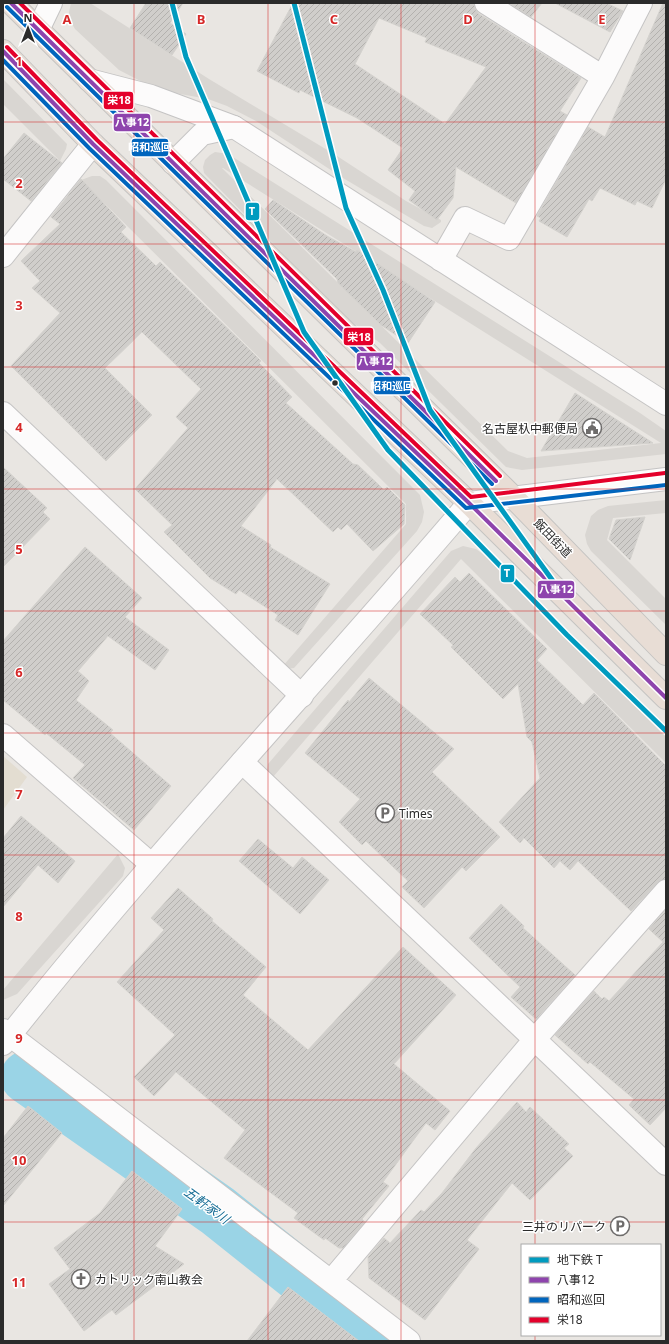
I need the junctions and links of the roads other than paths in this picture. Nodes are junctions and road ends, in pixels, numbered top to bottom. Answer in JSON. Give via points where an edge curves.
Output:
{"nodes":[{"id":1,"x":11,"y":3,"type":"edge"},
{"id":2,"x":51,"y":3,"type":"edge"},
{"id":3,"x":486,"y":3,"type":"edge"},
{"id":4,"x":641,"y":3,"type":"edge"},
{"id":5,"x":38,"y":30,"type":"junction"},
{"id":6,"x":3,"y":51,"type":"edge"},
{"id":7,"x":603,"y":77,"type":"junction"},
{"id":8,"x":90,"y":80,"type":"junction"},
{"id":9,"x":234,"y":127,"type":"junction"},
{"id":10,"x":93,"y":144,"type":"junction"},
{"id":11,"x":173,"y":163,"type":"junction"},
{"id":12,"x":3,"y":256,"type":"edge"},
{"id":13,"x":441,"y":260,"type":"junction"},
{"id":14,"x":666,"y":404,"type":"edge"},
{"id":15,"x":3,"y":413,"type":"edge"},
{"id":16,"x":666,"y":479,"type":"edge"},
{"id":17,"x":514,"y":498,"type":"junction"},
{"id":18,"x":469,"y":503,"type":"junction"},
{"id":19,"x":666,"y":654,"type":"edge"},
{"id":20,"x":302,"y":696,"type":"junction"},
{"id":21,"x":666,"y":698,"type":"edge"},
{"id":22,"x":3,"y":735,"type":"edge"},
{"id":23,"x":242,"y":762,"type":"junction"},
{"id":24,"x":151,"y":864,"type":"junction"},
{"id":25,"x":666,"y":891,"type":"edge"},
{"id":26,"x":5,"y":1036,"type":"edge"},
{"id":27,"x":534,"y":1039,"type":"junction"},
{"id":28,"x":666,"y":1164,"type":"edge"},
{"id":29,"x":331,"y":1281,"type":"junction"},
{"id":30,"x":409,"y":1341,"type":"edge"}],
"edges":[{"from":1,"to":5,"type":"highway","name":"飯田街道"},
{"from":2,"to":5,"type":"street"},
{"from":3,"to":7,"type":"street"},
{"from":4,"to":7,"type":"street"},
{"from":5,"to":8,"type":"highway","name":"飯田街道"},
{"from":6,"to":10,"type":"highway"},
{"from":7,"to":13,"type":"street","via":[[509,239],[465,218]]},
{"from":8,"to":9,"type":"street","via":[[151,96]]},
{"from":8,"to":11,"type":"highway","name":"飯田街道"},
{"from":9,"to":11,"type":"street","via":[[202,134]]},
{"from":9,"to":13,"type":"street"},
{"from":10,"to":12,"type":"street"},
{"from":10,"to":18,"type":"highway"},
{"from":11,"to":17,"type":"highway","name":"飯田街道"},
{"from":13,"to":14,"type":"street"},
{"from":15,"to":20,"type":"street"},
{"from":16,"to":17,"type":"street"},
{"from":17,"to":18,"type":"street"},
{"from":17,"to":19,"type":"highway","name":"飯田街道"},
{"from":18,"to":20,"type":"street"},
{"from":18,"to":21,"type":"highway"},
{"from":20,"to":23,"type":"street"},
{"from":22,"to":24,"type":"street"},
{"from":23,"to":24,"type":"street"},
{"from":23,"to":27,"type":"street"},
{"from":24,"to":26,"type":"street"},
{"from":25,"to":27,"type":"street"},
{"from":26,"to":29,"type":"street"},
{"from":27,"to":28,"type":"street"},
{"from":27,"to":29,"type":"street"},
{"from":29,"to":30,"type":"street"}]}
